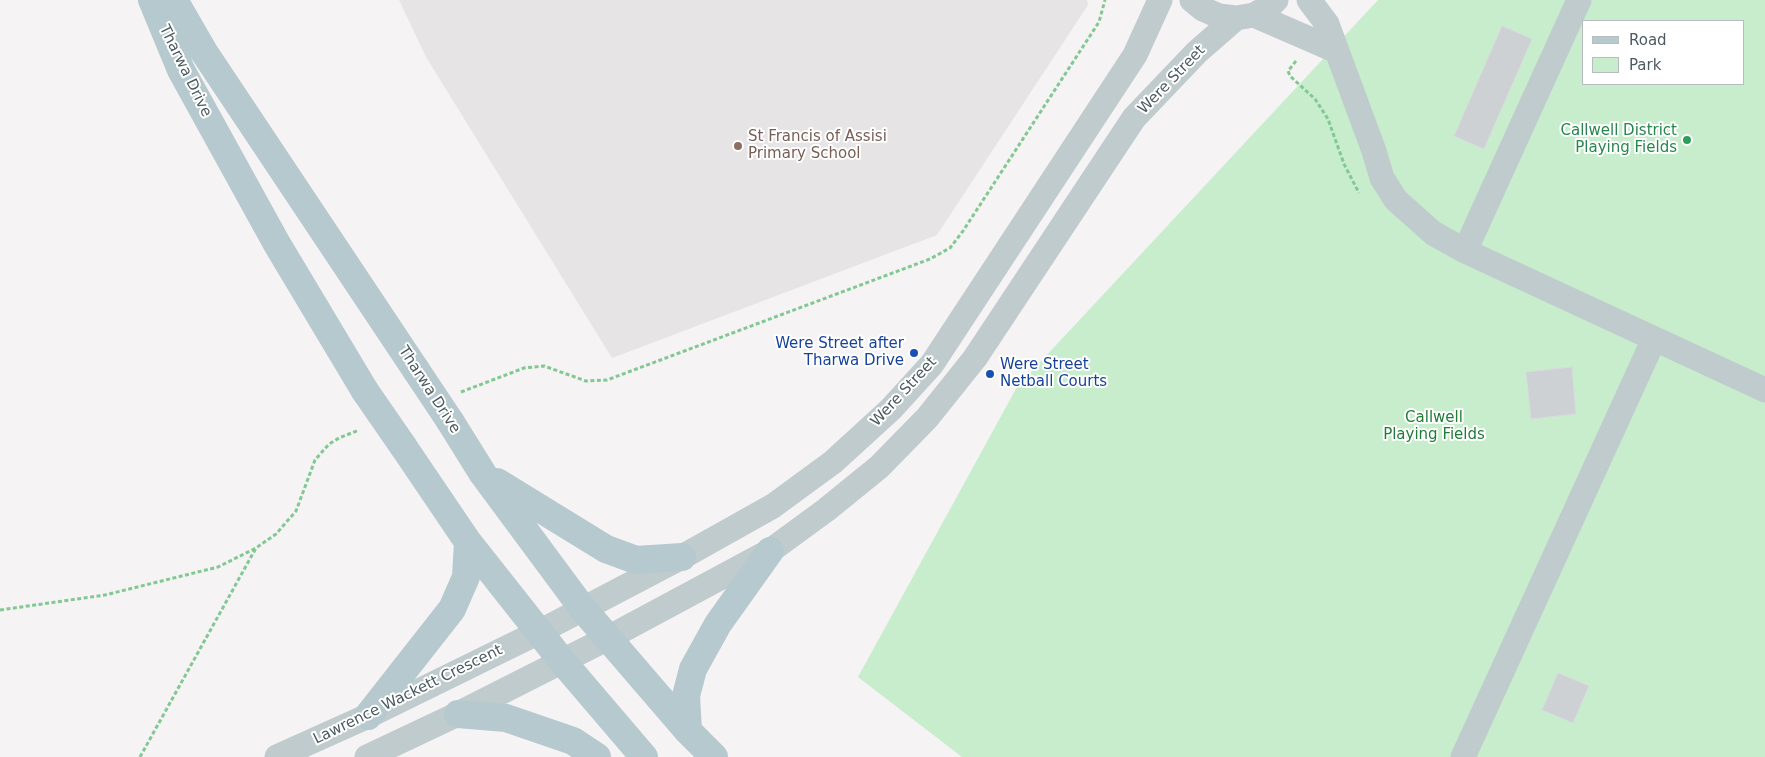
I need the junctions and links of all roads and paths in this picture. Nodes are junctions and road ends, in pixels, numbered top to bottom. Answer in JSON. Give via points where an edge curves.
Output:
{"nodes":[{"id":1,"x":152,"y":0,"type":"edge"},
{"id":2,"x":174,"y":0,"type":"edge"},
{"id":3,"x":1105,"y":0,"type":"edge"},
{"id":4,"x":1160,"y":0,"type":"edge"},
{"id":5,"x":1192,"y":0,"type":"edge"},
{"id":6,"x":1276,"y":0,"type":"edge"},
{"id":7,"x":1309,"y":0,"type":"edge"},
{"id":8,"x":1579,"y":0,"type":"edge"},
{"id":9,"x":1245,"y":16,"type":"junction"},
{"id":10,"x":1337,"y":51,"type":"junction"},
{"id":11,"x":1465,"y":251,"type":"junction"},
{"id":12,"x":1654,"y":339,"type":"junction"},
{"id":13,"x":1765,"y":390,"type":"edge"},
{"id":14,"x":459,"y":392,"type":"dead end"},
{"id":15,"x":367,"y":427,"type":"dead end"},
{"id":16,"x":483,"y":474,"type":"junction"},
{"id":17,"x":468,"y":542,"type":"junction"},
{"id":18,"x":256,"y":548,"type":"junction"},
{"id":19,"x":770,"y":551,"type":"junction"},
{"id":20,"x":682,"y":557,"type":"junction"},
{"id":21,"x":583,"y":609,"type":"junction"},
{"id":22,"x":0,"y":610,"type":"edge"},
{"id":23,"x":539,"y":632,"type":"junction"},
{"id":24,"x":608,"y":638,"type":"junction"},
{"id":25,"x":562,"y":660,"type":"junction"},
{"id":26,"x":458,"y":714,"type":"junction"},
{"id":27,"x":368,"y":716,"type":"junction"},
{"id":28,"x":688,"y":731,"type":"junction"},
{"id":29,"x":140,"y":757,"type":"edge"},
{"id":30,"x":277,"y":757,"type":"edge"},
{"id":31,"x":367,"y":757,"type":"edge"},
{"id":32,"x":597,"y":757,"type":"edge"},
{"id":33,"x":644,"y":757,"type":"edge"},
{"id":34,"x":714,"y":757,"type":"edge"},
{"id":35,"x":1463,"y":757,"type":"edge"}],
"edges":[{"from":1,"to":17,"type":"main road","name":"Tharwa Drive","bridge":true,"via":[[181,70],[276,244],[365,391]]},
{"from":2,"to":16,"type":"main road","name":"Tharwa Drive","bridge":true,"via":[[204,52]]},
{"from":3,"to":14,"type":"path","via":[[1099,22],[950,248],[607,380],[586,381],[544,366],[524,368]]},
{"from":4,"to":20,"type":"street","name":"Were Street","via":[[1135,55],[932,364],[891,409],[833,462],[773,506]]},
{"from":5,"to":9,"type":"street","via":[[1219,16]]},
{"from":6,"to":9,"type":"street","name":"Were Street","via":[[1270,6]]},
{"from":7,"to":10,"type":"street","via":[[1327,24]]},
{"from":8,"to":11,"type":"street"},
{"from":9,"to":10,"type":"street"},
{"from":9,"to":19,"type":"street","name":"Were Street","via":[[1197,52],[1134,118],[980,350],[927,418],[879,467]]},
{"from":10,"to":11,"type":"street","via":[[1382,178],[1396,200],[1432,233]]},
{"from":11,"to":12,"type":"street"},
{"from":12,"to":13,"type":"street"},
{"from":12,"to":35,"type":"street"},
{"from":15,"to":18,"type":"path","via":[[329,444],[316,460],[296,511],[276,534]]},
{"from":16,"to":20,"type":"main road","via":[[606,550],[636,560]]},
{"from":16,"to":21,"type":"main road","name":"Tharwa Drive"},
{"from":17,"to":23,"type":"main road","name":"Tharwa Drive"},
{"from":17,"to":27,"type":"main road","via":[[466,577],[452,609]]},
{"from":18,"to":22,"type":"path","via":[[218,567],[105,595]]},
{"from":18,"to":29,"type":"path"},
{"from":19,"to":24,"type":"street","name":"Were Street"},
{"from":19,"to":28,"type":"main road","via":[[718,624],[693,669],[686,696]]},
{"from":20,"to":21,"type":"street","name":"Were Street"},
{"from":21,"to":23,"type":"street","name":"Were Street"},
{"from":21,"to":24,"type":"main road","name":"Tharwa Drive"},
{"from":23,"to":25,"type":"main road","name":"Tharwa Drive"},
{"from":23,"to":27,"type":"street","name":"Lawrence Wackett Crescent"},
{"from":24,"to":25,"type":"street"},
{"from":24,"to":28,"type":"main road","name":"Tharwa Drive"},
{"from":25,"to":26,"type":"street"},
{"from":25,"to":33,"type":"main road","name":"Tharwa Drive"},
{"from":26,"to":31,"type":"street"},
{"from":26,"to":32,"type":"main road","via":[[506,718],[573,741]]},
{"from":27,"to":30,"type":"street","name":"Lawrence Wackett Crescent"},
{"from":28,"to":34,"type":"main road","name":"Tharwa Drive"}]}
